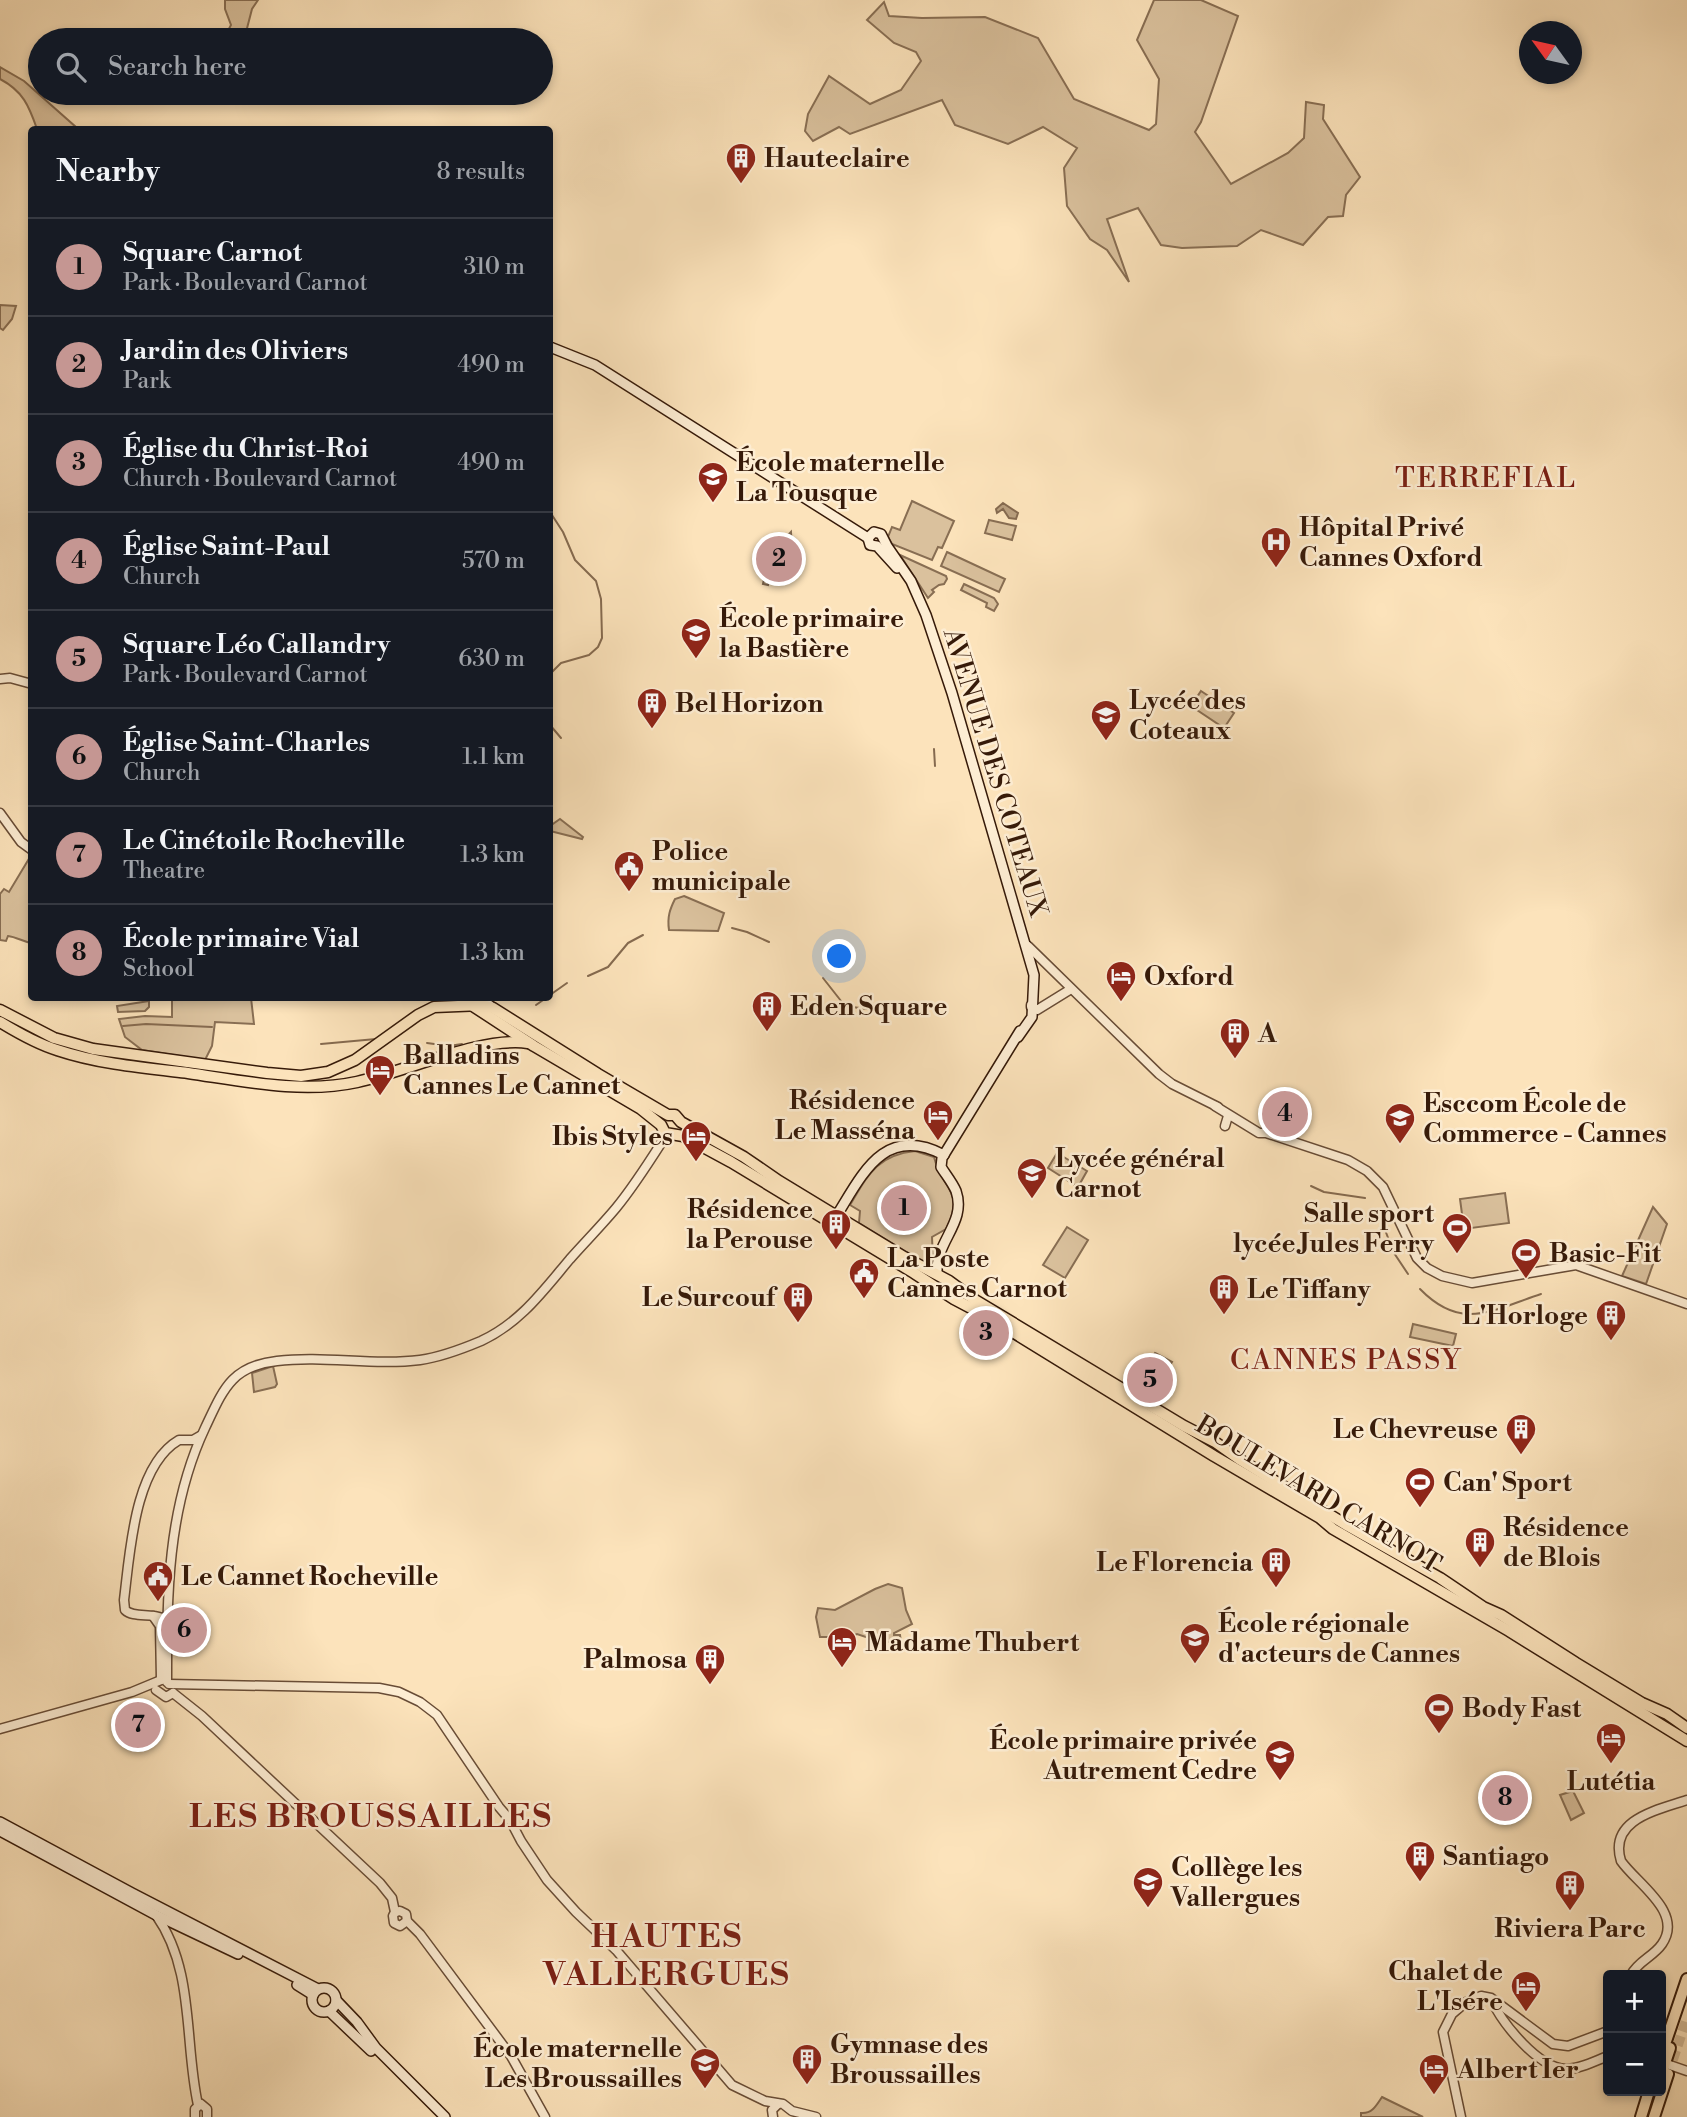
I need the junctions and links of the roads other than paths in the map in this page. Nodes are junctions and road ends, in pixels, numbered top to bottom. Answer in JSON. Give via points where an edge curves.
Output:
{"nodes":[{"id":1,"x":553,"y":348,"type":"edge"},
{"id":2,"x":0,"y":679,"type":"edge"},
{"id":3,"x":28,"y":683,"type":"edge"},
{"id":4,"x":0,"y":813,"type":"edge"},
{"id":5,"x":28,"y":847,"type":"edge"},
{"id":6,"x":1028,"y":947,"type":"junction"},
{"id":7,"x":1044,"y":962,"type":"junction"},
{"id":8,"x":1032,"y":968,"type":"junction"},
{"id":9,"x":1033,"y":980,"type":"junction"},
{"id":10,"x":1072,"y":989,"type":"junction"},
{"id":11,"x":1031,"y":998,"type":"junction"},
{"id":12,"x":477,"y":1002,"type":"edge"},
{"id":13,"x":1034,"y":1009,"type":"junction"},
{"id":14,"x":0,"y":1010,"type":"edge"},
{"id":15,"x":1027,"y":1021,"type":"junction"},
{"id":16,"x":0,"y":1022,"type":"edge"},
{"id":17,"x":509,"y":1023,"type":"junction"},
{"id":18,"x":532,"y":1044,"type":"junction"},
{"id":19,"x":483,"y":1046,"type":"junction"},
{"id":20,"x":1214,"y":1106,"type":"junction"},
{"id":21,"x":668,"y":1115,"type":"junction"},
{"id":22,"x":1228,"y":1115,"type":"junction"},
{"id":23,"x":681,"y":1122,"type":"junction"},
{"id":24,"x":1225,"y":1126,"type":"dead end"},
{"id":25,"x":668,"y":1131,"type":"junction"},
{"id":26,"x":1266,"y":1133,"type":"junction"},
{"id":27,"x":944,"y":1155,"type":"junction"},
{"id":28,"x":833,"y":1212,"type":"junction"},
{"id":29,"x":937,"y":1275,"type":"junction"},
{"id":30,"x":1687,"y":1304,"type":"edge"},
{"id":31,"x":202,"y":1434,"type":"junction"},
{"id":32,"x":190,"y":1441,"type":"junction"},
{"id":33,"x":193,"y":1457,"type":"junction"},
{"id":34,"x":150,"y":1615,"type":"junction"},
{"id":35,"x":167,"y":1616,"type":"junction"},
{"id":36,"x":167,"y":1686,"type":"junction"},
{"id":37,"x":1687,"y":1728,"type":"edge"},
{"id":38,"x":0,"y":1729,"type":"edge"},
{"id":39,"x":1687,"y":1741,"type":"edge"},
{"id":40,"x":1687,"y":1800,"type":"edge"},
{"id":41,"x":0,"y":1822,"type":"edge"},
{"id":42,"x":0,"y":1831,"type":"edge"},
{"id":43,"x":132,"y":1894,"type":"junction"},
{"id":44,"x":156,"y":1915,"type":"junction"},
{"id":45,"x":164,"y":1923,"type":"junction"},
{"id":46,"x":181,"y":1923,"type":"junction"},
{"id":47,"x":170,"y":1938,"type":"junction"},
{"id":48,"x":1634,"y":1970,"type":"edge"},
{"id":49,"x":1687,"y":1979,"type":"edge"},
{"id":50,"x":315,"y":1992,"type":"junction"},
{"id":51,"x":1491,"y":1998,"type":"junction"},
{"id":52,"x":1687,"y":1999,"type":"edge"},
{"id":53,"x":336,"y":2000,"type":"junction"},
{"id":54,"x":329,"y":2011,"type":"junction"},
{"id":55,"x":1603,"y":2033,"type":"edge"},
{"id":56,"x":1666,"y":2055,"type":"edge"},
{"id":57,"x":1603,"y":2058,"type":"edge"},
{"id":58,"x":1666,"y":2058,"type":"edge"},
{"id":59,"x":1666,"y":2067,"type":"edge"},
{"id":60,"x":1687,"y":2071,"type":"edge"},
{"id":61,"x":1647,"y":2096,"type":"edge"},
{"id":62,"x":1653,"y":2096,"type":"edge"},
{"id":63,"x":1658,"y":2096,"type":"edge"},
{"id":64,"x":198,"y":2105,"type":"junction"},
{"id":65,"x":773,"y":2113,"type":"edge"},
{"id":66,"x":788,"y":2113,"type":"edge"},
{"id":67,"x":195,"y":2117,"type":"edge"},
{"id":68,"x":207,"y":2117,"type":"edge"},
{"id":69,"x":439,"y":2117,"type":"edge"},
{"id":70,"x":445,"y":2117,"type":"edge"},
{"id":71,"x":545,"y":2117,"type":"edge"},
{"id":72,"x":810,"y":2117,"type":"edge"},
{"id":73,"x":1461,"y":2117,"type":"edge"},
{"id":74,"x":1641,"y":2117,"type":"edge"},
{"id":75,"x":1647,"y":2117,"type":"edge"},
{"id":76,"x":1654,"y":2117,"type":"edge"}],
"edges":[{"from":1,"to":6,"type":"main road","name":"AVENUE DES COTEAUX","via":[[618,379],[868,538],[870,545],[880,542],[915,588],[952,693]]},
{"from":2,"to":3,"type":"street"},
{"from":4,"to":5,"type":"street"},
{"from":6,"to":7,"type":"street"},
{"from":6,"to":8,"type":"main road","name":"AVENUE DES COTEAUX"},
{"from":7,"to":8,"type":"street","via":[[1036,961]]},
{"from":7,"to":10,"type":"street"},
{"from":8,"to":9,"type":"main road","name":"AVENUE DES COTEAUX"},
{"from":9,"to":11,"type":"main road","name":"AVENUE DES COTEAUX"},
{"from":9,"to":13,"type":"main road","name":"AVENUE DES COTEAUX"},
{"from":10,"to":13,"type":"street"},
{"from":10,"to":20,"type":"street","via":[[1159,1074]]},
{"from":11,"to":13,"type":"street"},
{"from":11,"to":15,"type":"main road","name":"AVENUE DES COTEAUX"},
{"from":12,"to":14,"type":"main road","via":[[434,1007],[355,1060],[328,1072],[301,1076],[84,1047],[45,1034]]},
{"from":12,"to":17,"type":"main road","name":"BOULEVARD CARNOT"},
{"from":12,"to":17,"type":"main road","name":"BOULEVARD CARNOT","via":[[493,1008]]},
{"from":13,"to":15,"type":"main road","name":"AVENUE DES COTEAUX"},
{"from":15,"to":27,"type":"main road","name":"AVENUE DES COTEAUX"},
{"from":16,"to":19,"type":"main road","via":[[48,1047],[83,1057],[260,1083],[312,1086],[362,1081]]},
{"from":17,"to":18,"type":"main road","name":"BOULEVARD CARNOT"},
{"from":17,"to":19,"type":"main road"},
{"from":17,"to":21,"type":"main road","name":"BOULEVARD CARNOT"},
{"from":18,"to":19,"type":"main road"},
{"from":18,"to":25,"type":"main road","name":"BOULEVARD CARNOT","via":[[641,1109]]},
{"from":20,"to":22,"type":"street"},
{"from":20,"to":26,"type":"street"},
{"from":21,"to":23,"type":"main road","name":"BOULEVARD CARNOT"},
{"from":21,"to":25,"type":"main road","via":[[664,1117]]},
{"from":22,"to":24,"type":"street"},
{"from":22,"to":26,"type":"street"},
{"from":23,"to":25,"type":"main road","via":[[681,1128]]},
{"from":23,"to":28,"type":"main road","name":"BOULEVARD CARNOT"},
{"from":25,"to":31,"type":"street","via":[[615,1209],[509,1325],[478,1342],[424,1359],[283,1360],[254,1366],[225,1387]]},
{"from":25,"to":39,"type":"main road","name":"BOULEVARD CARNOT","via":[[765,1182]]},
{"from":26,"to":30,"type":"street","via":[[1348,1160],[1367,1171],[1383,1187],[1417,1258],[1442,1276],[1472,1283],[1576,1265]]},
{"from":27,"to":28,"type":"main road","via":[[911,1146],[885,1153],[869,1163]]},
{"from":27,"to":29,"type":"main road","via":[[941,1167],[956,1192],[958,1209],[940,1250]]},
{"from":28,"to":29,"type":"main road","name":"BOULEVARD CARNOT"},
{"from":29,"to":37,"type":"main road","name":"BOULEVARD CARNOT"},
{"from":31,"to":32,"type":"street"},
{"from":31,"to":33,"type":"street"},
{"from":32,"to":33,"type":"street"},
{"from":32,"to":34,"type":"street","via":[[179,1440],[167,1448],[152,1468],[135,1521],[124,1600],[126,1612]]},
{"from":33,"to":35,"type":"street","via":[[173,1533]]},
{"from":34,"to":35,"type":"street"},
{"from":34,"to":36,"type":"street","via":[[160,1626]]},
{"from":35,"to":36,"type":"street"},
{"from":36,"to":38,"type":"street"},
{"from":36,"to":65,"type":"street","via":[[379,1688],[420,1702],[444,1723],[550,1884],[616,1950],[732,2085],[765,2101]]},
{"from":36,"to":71,"type":"street","via":[[380,1883],[396,1912],[404,1912],[488,2022]]},
{"from":40,"to":48,"type":"street","via":[[1640,1816],[1622,1836],[1621,1861],[1668,1919],[1667,1936]]},
{"from":41,"to":43,"type":"main road"},
{"from":42,"to":44,"type":"main road"},
{"from":43,"to":44,"type":"main road"},
{"from":43,"to":46,"type":"main road"},
{"from":44,"to":45,"type":"main road"},
{"from":45,"to":46,"type":"main road"},
{"from":45,"to":47,"type":"street"},
{"from":46,"to":47,"type":"street"},
{"from":46,"to":50,"type":"main road"},
{"from":47,"to":64,"type":"street","via":[[184,1989]]},
{"from":49,"to":56,"type":"highway"},
{"from":50,"to":53,"type":"main road","via":[[330,1989]]},
{"from":50,"to":54,"type":"main road","via":[[315,2008]]},
{"from":51,"to":55,"type":"street","via":[[1553,2045],[1568,2046]]},
{"from":51,"to":57,"type":"street","via":[[1518,2039],[1554,2066],[1570,2069]]},
{"from":51,"to":73,"type":"street","via":[[1474,1998],[1458,2008],[1443,2032]]},
{"from":52,"to":58,"type":"highway"},
{"from":53,"to":54,"type":"main road"},
{"from":53,"to":70,"type":"main road"},
{"from":54,"to":69,"type":"main road"},
{"from":59,"to":60,"type":"street"},
{"from":61,"to":74,"type":"highway"},
{"from":62,"to":75,"type":"highway"},
{"from":63,"to":76,"type":"highway"},
{"from":64,"to":67,"type":"street"},
{"from":64,"to":68,"type":"street","via":[[207,2109]]},
{"from":65,"to":66,"type":"street","via":[[783,2104]]},
{"from":66,"to":72,"type":"street"}]}
